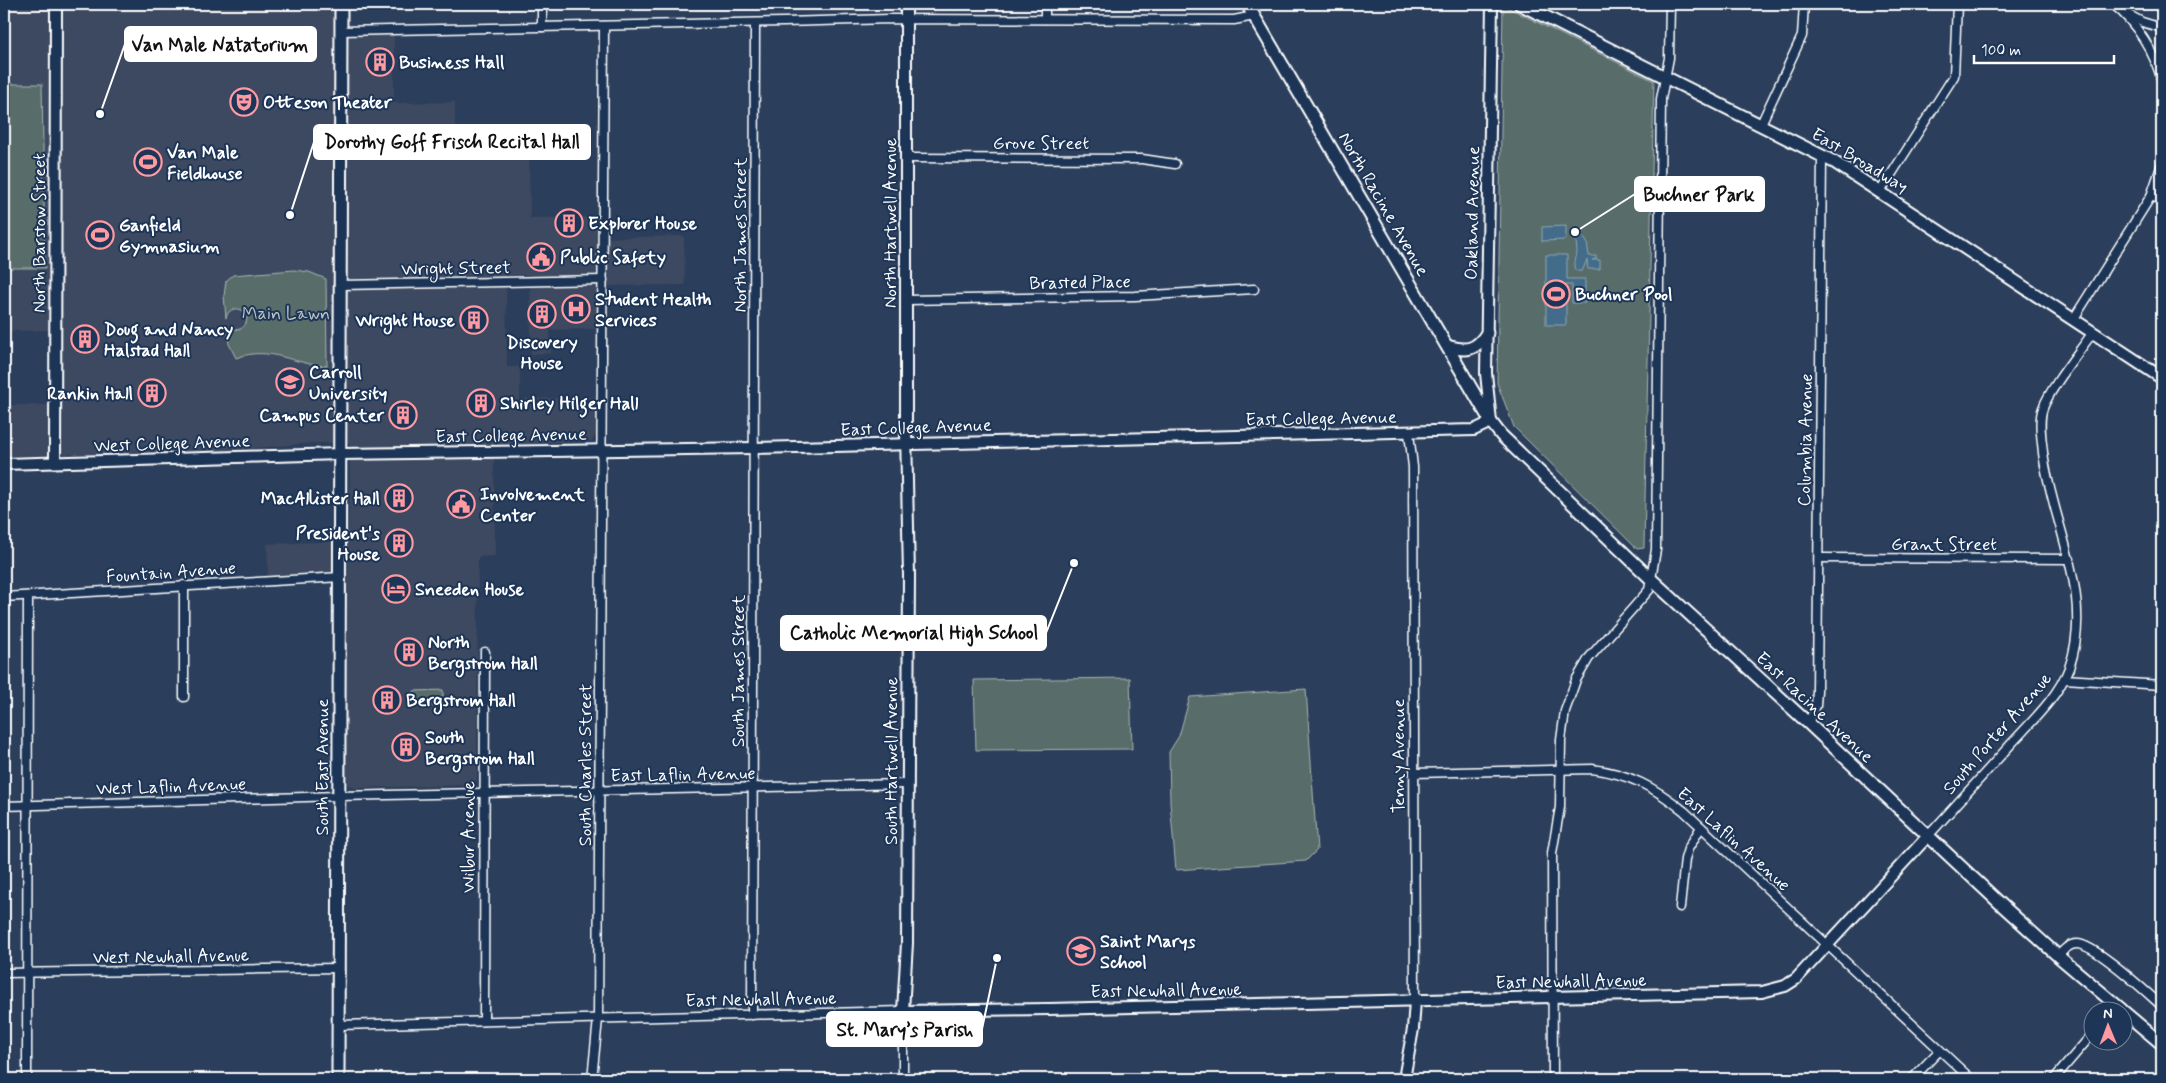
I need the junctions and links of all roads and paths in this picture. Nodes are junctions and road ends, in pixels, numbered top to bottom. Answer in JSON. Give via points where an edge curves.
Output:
{"nodes":[{"id":1,"x":56,"y":4,"type":"edge"},
{"id":2,"x":341,"y":4,"type":"edge"},
{"id":3,"x":542,"y":4,"type":"edge"},
{"id":4,"x":906,"y":4,"type":"edge"},
{"id":5,"x":1045,"y":4,"type":"edge"},
{"id":6,"x":1246,"y":4,"type":"edge"},
{"id":7,"x":1492,"y":4,"type":"edge"},
{"id":8,"x":1520,"y":4,"type":"edge"},
{"id":9,"x":1670,"y":4,"type":"edge"},
{"id":10,"x":1804,"y":4,"type":"edge"},
{"id":11,"x":1957,"y":4,"type":"edge"},
{"id":12,"x":2113,"y":4,"type":"edge"},
{"id":13,"x":2122,"y":12,"type":"junction"},
{"id":14,"x":1254,"y":16,"type":"junction"},
{"id":15,"x":906,"y":19,"type":"junction"},
{"id":16,"x":1045,"y":19,"type":"junction"},
{"id":17,"x":755,"y":23,"type":"junction"},
{"id":18,"x":542,"y":26,"type":"junction"},
{"id":19,"x":604,"y":26,"type":"junction"},
{"id":20,"x":2162,"y":28,"type":"edge"},
{"id":21,"x":341,"y":31,"type":"junction"},
{"id":22,"x":2162,"y":64,"type":"edge"},
{"id":23,"x":2160,"y":72,"type":"junction"},
{"id":24,"x":1665,"y":76,"type":"junction"},
{"id":25,"x":2162,"y":82,"type":"edge"},
{"id":26,"x":1761,"y":124,"type":"junction"},
{"id":27,"x":1822,"y":156,"type":"junction"},
{"id":28,"x":906,"y":158,"type":"junction"},
{"id":29,"x":1175,"y":164,"type":"dead end"},
{"id":30,"x":2162,"y":164,"type":"edge"},
{"id":31,"x":1880,"y":192,"type":"junction"},
{"id":32,"x":2151,"y":196,"type":"junction"},
{"id":33,"x":2162,"y":200,"type":"edge"},
{"id":34,"x":603,"y":280,"type":"junction"},
{"id":35,"x":340,"y":285,"type":"junction"},
{"id":36,"x":1254,"y":289,"type":"dead end"},
{"id":37,"x":906,"y":300,"type":"junction"},
{"id":38,"x":2074,"y":320,"type":"junction"},
{"id":39,"x":2093,"y":332,"type":"junction"},
{"id":40,"x":1487,"y":333,"type":"junction"},
{"id":41,"x":1447,"y":346,"type":"junction"},
{"id":42,"x":2162,"y":378,"type":"edge"},
{"id":43,"x":1491,"y":422,"type":"junction"},
{"id":44,"x":1409,"y":433,"type":"junction"},
{"id":45,"x":907,"y":443,"type":"junction"},
{"id":46,"x":754,"y":448,"type":"junction"},
{"id":47,"x":603,"y":450,"type":"junction"},
{"id":48,"x":341,"y":454,"type":"junction"},
{"id":49,"x":55,"y":462,"type":"junction"},
{"id":50,"x":4,"y":464,"type":"edge"},
{"id":51,"x":1818,"y":558,"type":"junction"},
{"id":52,"x":2070,"y":559,"type":"junction"},
{"id":53,"x":341,"y":577,"type":"junction"},
{"id":54,"x":1651,"y":579,"type":"junction"},
{"id":55,"x":184,"y":585,"type":"junction"},
{"id":56,"x":28,"y":596,"type":"junction"},
{"id":57,"x":4,"y":597,"type":"edge"},
{"id":58,"x":485,"y":652,"type":"dead end"},
{"id":59,"x":2064,"y":679,"type":"junction"},
{"id":60,"x":2162,"y":685,"type":"edge"},
{"id":61,"x":184,"y":697,"type":"dead end"},
{"id":62,"x":1808,"y":723,"type":"junction"},
{"id":63,"x":1561,"y":769,"type":"junction"},
{"id":64,"x":1414,"y":773,"type":"junction"},
{"id":65,"x":907,"y":784,"type":"junction"},
{"id":66,"x":752,"y":787,"type":"junction"},
{"id":67,"x":600,"y":790,"type":"junction"},
{"id":68,"x":484,"y":793,"type":"junction"},
{"id":69,"x":339,"y":796,"type":"junction"},
{"id":70,"x":4,"y":806,"type":"edge"},
{"id":71,"x":28,"y":806,"type":"junction"},
{"id":72,"x":1701,"y":827,"type":"junction"},
{"id":73,"x":1928,"y":836,"type":"junction"},
{"id":74,"x":1680,"y":907,"type":"dead end"},
{"id":75,"x":1829,"y":945,"type":"junction"},
{"id":76,"x":2058,"y":956,"type":"junction"},
{"id":77,"x":339,"y":968,"type":"junction"},
{"id":78,"x":4,"y":973,"type":"edge"},
{"id":79,"x":27,"y":973,"type":"junction"},
{"id":80,"x":1553,"y":997,"type":"junction"},
{"id":81,"x":2108,"y":1000,"type":"edge"},
{"id":82,"x":1414,"y":1001,"type":"junction"},
{"id":83,"x":2162,"y":1006,"type":"edge"},
{"id":84,"x":904,"y":1011,"type":"junction"},
{"id":85,"x":752,"y":1015,"type":"junction"},
{"id":86,"x":598,"y":1019,"type":"junction"},
{"id":87,"x":484,"y":1021,"type":"junction"},
{"id":88,"x":2134,"y":1022,"type":"edge"},
{"id":89,"x":338,"y":1025,"type":"junction"},
{"id":90,"x":2084,"y":1044,"type":"edge"},
{"id":91,"x":2162,"y":1044,"type":"edge"},
{"id":92,"x":1940,"y":1050,"type":"junction"},
{"id":93,"x":27,"y":1079,"type":"edge"},
{"id":94,"x":338,"y":1079,"type":"edge"},
{"id":95,"x":592,"y":1079,"type":"edge"},
{"id":96,"x":903,"y":1079,"type":"edge"},
{"id":97,"x":1404,"y":1079,"type":"edge"},
{"id":98,"x":1553,"y":1079,"type":"edge"},
{"id":99,"x":1912,"y":1079,"type":"edge"},
{"id":100,"x":1971,"y":1079,"type":"edge"},
{"id":101,"x":2054,"y":1079,"type":"edge"}],
"edges":[{"from":1,"to":49,"type":"street","name":"North Barstow Street"},
{"from":2,"to":21,"type":"main road","name":"South East Avenue"},
{"from":3,"to":18,"type":"street"},
{"from":4,"to":15,"type":"street","name":"North Hartwell Avenue"},
{"from":5,"to":16,"type":"street"},
{"from":6,"to":14,"type":"main road","name":"North Racine Avenue"},
{"from":7,"to":40,"type":"street","name":"Oakland Avenue"},
{"from":8,"to":24,"type":"main road","name":"East Broadway"},
{"from":9,"to":24,"type":"street","via":[[1669,58]]},
{"from":10,"to":26,"type":"street","via":[[1802,36]]},
{"from":11,"to":31,"type":"street","via":[[1954,76]]},
{"from":12,"to":13,"type":"street"},
{"from":13,"to":20,"type":"street"},
{"from":13,"to":23,"type":"street","via":[[2140,34]]},
{"from":14,"to":16,"type":"street","via":[[1234,20]]},
{"from":14,"to":41,"type":"main road","name":"North Racine Avenue"},
{"from":15,"to":16,"type":"street"},
{"from":15,"to":17,"type":"street"},
{"from":15,"to":28,"type":"street","name":"North Hartwell Avenue"},
{"from":17,"to":19,"type":"street"},
{"from":17,"to":46,"type":"street","name":"North James Street"},
{"from":18,"to":19,"type":"street"},
{"from":18,"to":21,"type":"street"},
{"from":19,"to":34,"type":"street","name":"South Charles Street"},
{"from":21,"to":35,"type":"main road","name":"South East Avenue"},
{"from":22,"to":23,"type":"street"},
{"from":23,"to":25,"type":"street"},
{"from":24,"to":26,"type":"main road","name":"East Broadway"},
{"from":24,"to":54,"type":"street","via":[[1661,99],[1656,550]]},
{"from":26,"to":27,"type":"main road","name":"East Broadway"},
{"from":27,"to":31,"type":"main road","name":"East Broadway"},
{"from":27,"to":51,"type":"street","name":"Columbia Avenue"},
{"from":28,"to":29,"type":"street","name":"Grove Street","via":[[1142,159]]},
{"from":28,"to":37,"type":"street","name":"North Hartwell Avenue"},
{"from":30,"to":32,"type":"street"},
{"from":31,"to":38,"type":"main road","name":"East Broadway"},
{"from":32,"to":33,"type":"street"},
{"from":32,"to":38,"type":"street"},
{"from":34,"to":35,"type":"street","name":"Wright Street"},
{"from":34,"to":47,"type":"street","name":"South Charles Street"},
{"from":35,"to":48,"type":"main road","name":"South East Avenue"},
{"from":36,"to":37,"type":"street","name":"Brasted Place","via":[[1135,296]]},
{"from":37,"to":45,"type":"street","name":"North Hartwell Avenue"},
{"from":38,"to":39,"type":"main road","name":"East Broadway"},
{"from":39,"to":42,"type":"main road","name":"East Broadway"},
{"from":39,"to":52,"type":"street","name":"South Porter Avenue","via":[[2047,399],[2041,415],[2045,466]]},
{"from":40,"to":41,"type":"main road","via":[[1474,347]]},
{"from":40,"to":43,"type":"street","name":"Oakland Avenue","via":[[1486,373]]},
{"from":41,"to":43,"type":"main road","name":"North Racine Avenue"},
{"from":43,"to":44,"type":"street","name":"East College Avenue","via":[[1474,430]]},
{"from":43,"to":54,"type":"main road","name":"East Racine Avenue"},
{"from":44,"to":45,"type":"street","name":"East College Avenue"},
{"from":44,"to":64,"type":"street","name":"Tenny Avenue","via":[[1413,466]]},
{"from":45,"to":46,"type":"street","name":"East College Avenue"},
{"from":45,"to":65,"type":"street","name":"South Hartwell Avenue"},
{"from":46,"to":47,"type":"street","name":"East College Avenue"},
{"from":46,"to":66,"type":"street","name":"South James Street"},
{"from":47,"to":48,"type":"street","name":"East College Avenue"},
{"from":47,"to":67,"type":"street","name":"South Charles Street"},
{"from":48,"to":49,"type":"street","name":"West College Avenue"},
{"from":48,"to":53,"type":"main road","name":"South East Avenue"},
{"from":49,"to":50,"type":"street","name":"West College Avenue"},
{"from":51,"to":52,"type":"street","name":"Grant Street"},
{"from":51,"to":62,"type":"street","name":"Columbia Avenue","via":[[1816,706]]},
{"from":52,"to":59,"type":"street","name":"South Porter Avenue","via":[[2077,626],[2072,659]]},
{"from":53,"to":55,"type":"street","name":"Fountain Avenue"},
{"from":53,"to":69,"type":"main road","name":"South East Avenue"},
{"from":54,"to":62,"type":"main road","name":"East Racine Avenue"},
{"from":54,"to":63,"type":"street","via":[[1649,590],[1590,658],[1576,680],[1563,725]]},
{"from":55,"to":56,"type":"street","name":"Fountain Avenue"},
{"from":55,"to":61,"type":"street"},
{"from":56,"to":57,"type":"street","name":"Fountain Avenue"},
{"from":56,"to":71,"type":"street"},
{"from":58,"to":68,"type":"street","name":"Wilbur Avenue"},
{"from":59,"to":60,"type":"street"},
{"from":59,"to":73,"type":"street","name":"South Porter Avenue","via":[[2044,707]]},
{"from":62,"to":73,"type":"main road","name":"East Racine Avenue"},
{"from":63,"to":64,"type":"street","name":"East Laflin Avenue"},
{"from":63,"to":72,"type":"street","name":"East Laflin Avenue","via":[[1592,769],[1631,777],[1665,796]]},
{"from":63,"to":80,"type":"street","via":[[1560,807],[1552,853]]},
{"from":64,"to":82,"type":"street","name":"Tenny Avenue"},
{"from":65,"to":66,"type":"street","name":"East Laflin Avenue"},
{"from":65,"to":84,"type":"street","name":"South Hartwell Avenue"},
{"from":66,"to":67,"type":"street","name":"East Laflin Avenue"},
{"from":66,"to":85,"type":"street","name":"South James Street"},
{"from":67,"to":68,"type":"street","name":"East Laflin Avenue"},
{"from":67,"to":86,"type":"street","name":"South Charles Street"},
{"from":68,"to":69,"type":"street","name":"East Laflin Avenue"},
{"from":68,"to":87,"type":"street","name":"Wilbur Avenue"},
{"from":69,"to":71,"type":"street","name":"West Laflin Avenue"},
{"from":69,"to":77,"type":"main road","name":"South East Avenue"},
{"from":70,"to":71,"type":"street","name":"West Laflin Avenue"},
{"from":71,"to":79,"type":"street"},
{"from":72,"to":74,"type":"street","via":[[1685,859]]},
{"from":72,"to":75,"type":"street","name":"East Laflin Avenue"},
{"from":73,"to":75,"type":"street","name":"East Newhall Avenue"},
{"from":73,"to":76,"type":"main road","name":"East Racine Avenue"},
{"from":75,"to":80,"type":"street","name":"East Newhall Avenue","via":[[1796,979],[1785,986],[1762,992]]},
{"from":75,"to":92,"type":"street","name":"East Laflin Avenue"},
{"from":76,"to":81,"type":"main road","name":"East Racine Avenue"},
{"from":76,"to":83,"type":"street","via":[[2070,945],[2088,946]]},
{"from":77,"to":79,"type":"street","name":"West Newhall Avenue"},
{"from":77,"to":89,"type":"main road","name":"South East Avenue"},
{"from":78,"to":79,"type":"street","name":"West Newhall Avenue"},
{"from":79,"to":93,"type":"street"},
{"from":80,"to":82,"type":"street","name":"East Newhall Avenue"},
{"from":80,"to":98,"type":"street"},
{"from":82,"to":84,"type":"street","name":"East Newhall Avenue"},
{"from":82,"to":97,"type":"street","name":"Tenny Avenue","via":[[1414,1024]]},
{"from":84,"to":85,"type":"street","name":"East Newhall Avenue"},
{"from":84,"to":96,"type":"street","name":"South Hartwell Avenue"},
{"from":85,"to":86,"type":"street","name":"East Newhall Avenue"},
{"from":86,"to":87,"type":"street","name":"East Newhall Avenue"},
{"from":86,"to":95,"type":"street","name":"South Charles Street"},
{"from":87,"to":89,"type":"street","name":"East Newhall Avenue"},
{"from":88,"to":91,"type":"main road","name":"East Racine Avenue"},
{"from":89,"to":94,"type":"main road","name":"South East Avenue"},
{"from":90,"to":101,"type":"street"},
{"from":92,"to":99,"type":"street"},
{"from":92,"to":100,"type":"street","name":"East Laflin Avenue"}]}
